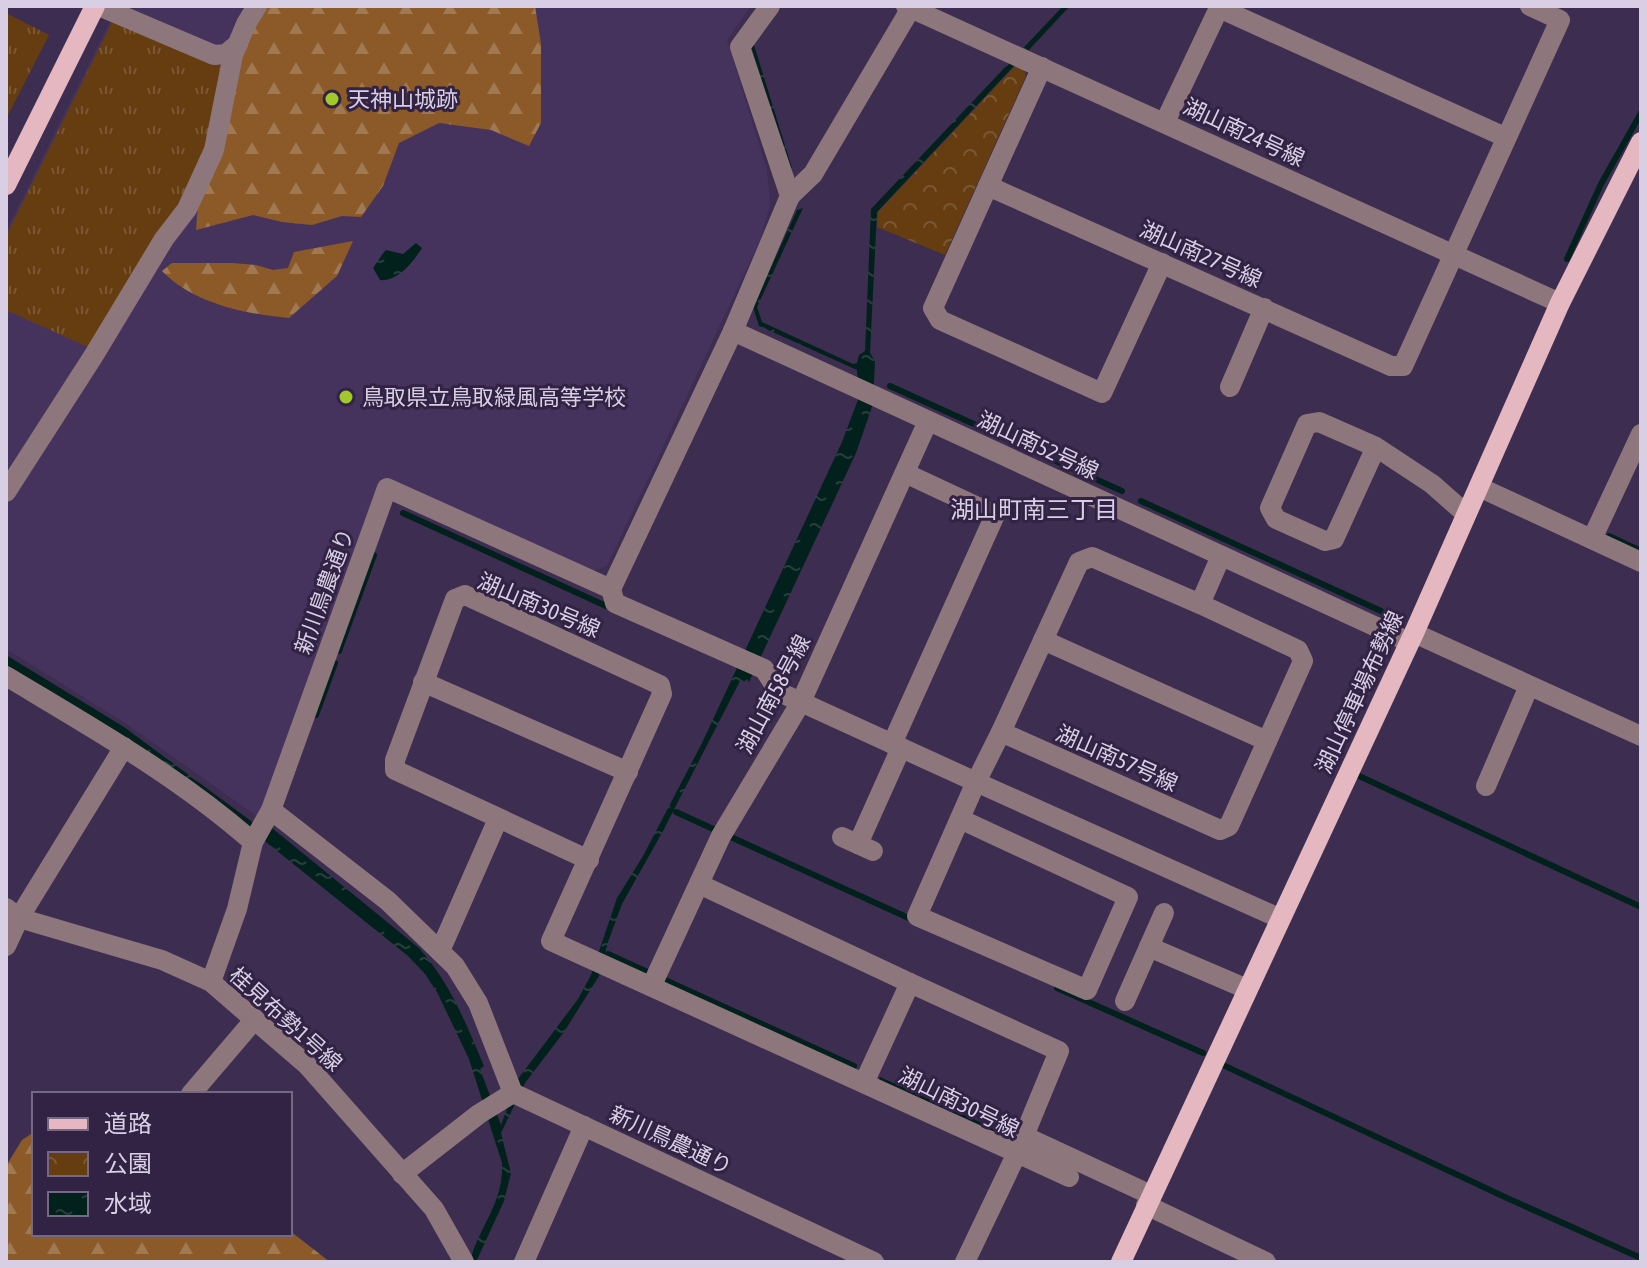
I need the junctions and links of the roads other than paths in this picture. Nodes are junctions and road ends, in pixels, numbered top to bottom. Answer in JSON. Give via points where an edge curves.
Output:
{"nodes":[{"id":1,"x":97,"y":6,"type":"edge"},
{"id":2,"x":257,"y":6,"type":"edge"},
{"id":3,"x":770,"y":6,"type":"edge"},
{"id":4,"x":1530,"y":6,"type":"edge"},
{"id":5,"x":908,"y":7,"type":"edge"},
{"id":6,"x":1221,"y":7,"type":"edge"},
{"id":7,"x":238,"y":44,"type":"junction"},
{"id":8,"x":1042,"y":67,"type":"junction"},
{"id":9,"x":1165,"y":122,"type":"junction"},
{"id":10,"x":1505,"y":137,"type":"junction"},
{"id":11,"x":1641,"y":142,"type":"edge"},
{"id":12,"x":6,"y":185,"type":"edge"},
{"id":13,"x":988,"y":186,"type":"junction"},
{"id":14,"x":790,"y":196,"type":"junction"},
{"id":15,"x":1454,"y":254,"type":"junction"},
{"id":16,"x":1162,"y":263,"type":"junction"},
{"id":17,"x":1560,"y":303,"type":"junction"},
{"id":18,"x":1264,"y":308,"type":"junction"},
{"id":19,"x":733,"y":331,"type":"junction"},
{"id":20,"x":1230,"y":387,"type":"dead end"},
{"id":21,"x":928,"y":421,"type":"junction"},
{"id":22,"x":1641,"y":434,"type":"edge"},
{"id":23,"x":1376,"y":447,"type":"junction"},
{"id":24,"x":905,"y":473,"type":"junction"},
{"id":25,"x":1479,"y":487,"type":"junction"},
{"id":26,"x":6,"y":492,"type":"edge"},
{"id":27,"x":1466,"y":514,"type":"junction"},
{"id":28,"x":1592,"y":539,"type":"junction"},
{"id":29,"x":1221,"y":556,"type":"junction"},
{"id":30,"x":1641,"y":562,"type":"edge"},
{"id":31,"x":611,"y":589,"type":"junction"},
{"id":32,"x":1200,"y":604,"type":"junction"},
{"id":33,"x":1412,"y":638,"type":"junction"},
{"id":34,"x":1043,"y":640,"type":"junction"},
{"id":35,"x":6,"y":676,"type":"edge"},
{"id":36,"x":423,"y":682,"type":"junction"},
{"id":37,"x":1529,"y":686,"type":"junction"},
{"id":38,"x":801,"y":702,"type":"junction"},
{"id":39,"x":1001,"y":732,"type":"junction"},
{"id":40,"x":1641,"y":736,"type":"edge"},
{"id":41,"x":1267,"y":741,"type":"junction"},
{"id":42,"x":896,"y":746,"type":"junction"},
{"id":43,"x":124,"y":747,"type":"junction"},
{"id":44,"x":628,"y":772,"type":"junction"},
{"id":45,"x":976,"y":782,"type":"junction"},
{"id":46,"x":1486,"y":786,"type":"dead end"},
{"id":47,"x":271,"y":810,"type":"junction"},
{"id":48,"x":498,"y":819,"type":"junction"},
{"id":49,"x":960,"y":819,"type":"junction"},
{"id":50,"x":253,"y":842,"type":"junction"},
{"id":51,"x":857,"y":844,"type":"dead end"},
{"id":52,"x":589,"y":860,"type":"junction"},
{"id":53,"x":699,"y":884,"type":"junction"},
{"id":54,"x":13,"y":913,"type":"edge"},
{"id":55,"x":1164,"y":913,"type":"dead end"},
{"id":56,"x":1279,"y":918,"type":"junction"},
{"id":57,"x":6,"y":946,"type":"edge"},
{"id":58,"x":1149,"y":947,"type":"junction"},
{"id":59,"x":440,"y":951,"type":"junction"},
{"id":60,"x":211,"y":982,"type":"junction"},
{"id":61,"x":910,"y":983,"type":"junction"},
{"id":62,"x":652,"y":985,"type":"junction"},
{"id":63,"x":1247,"y":989,"type":"junction"},
{"id":64,"x":1125,"y":1001,"type":"dead end"},
{"id":65,"x":255,"y":1019,"type":"junction"},
{"id":66,"x":864,"y":1083,"type":"junction"},
{"id":67,"x":193,"y":1092,"type":"edge"},
{"id":68,"x":513,"y":1093,"type":"junction"},
{"id":69,"x":584,"y":1126,"type":"junction"},
{"id":70,"x":1020,"y":1144,"type":"junction"},
{"id":71,"x":402,"y":1174,"type":"junction"},
{"id":72,"x":1069,"y":1177,"type":"dead end"},
{"id":73,"x":1149,"y":1200,"type":"junction"},
{"id":74,"x":464,"y":1262,"type":"edge"},
{"id":75,"x":524,"y":1262,"type":"edge"},
{"id":76,"x":874,"y":1262,"type":"edge"},
{"id":77,"x":965,"y":1262,"type":"edge"},
{"id":78,"x":1121,"y":1262,"type":"edge"},
{"id":79,"x":1266,"y":1262,"type":"edge"}],
"edges":[{"from":1,"to":7,"type":"street","via":[[214,55],[226,54]]},
{"from":1,"to":12,"type":"main road"},
{"from":2,"to":7,"type":"street"},
{"from":3,"to":14,"type":"street","via":[[740,47]]},
{"from":4,"to":10,"type":"street","via":[[1560,20]]},
{"from":5,"to":8,"type":"street","name":"湖山南24号線"},
{"from":5,"to":14,"type":"street","via":[[813,174]]},
{"from":6,"to":9,"type":"street"},
{"from":6,"to":10,"type":"street"},
{"from":7,"to":26,"type":"street","via":[[214,150],[187,209]]},
{"from":8,"to":9,"type":"street","name":"湖山南24号線"},
{"from":8,"to":13,"type":"street"},
{"from":9,"to":15,"type":"street","name":"湖山南24号線"},
{"from":10,"to":15,"type":"street"},
{"from":11,"to":17,"type":"main road","name":"湖山停車場布勢線"},
{"from":13,"to":16,"type":"street","name":"湖山南27号線"},
{"from":13,"to":16,"type":"street","via":[[933,308],[940,320],[1102,393]]},
{"from":14,"to":19,"type":"street"},
{"from":15,"to":17,"type":"street","name":"湖山南24号線"},
{"from":15,"to":18,"type":"street","name":"湖山南27号線","via":[[1403,366],[1391,366]]},
{"from":16,"to":18,"type":"street","name":"湖山南27号線"},
{"from":17,"to":25,"type":"main road","name":"湖山停車場布勢線"},
{"from":18,"to":20,"type":"street"},
{"from":19,"to":21,"type":"street","name":"湖山南52号線"},
{"from":19,"to":31,"type":"street"},
{"from":21,"to":24,"type":"street","name":"湖山南58号線"},
{"from":21,"to":29,"type":"street","name":"湖山南52号線"},
{"from":22,"to":28,"type":"street"},
{"from":23,"to":23,"type":"street","via":[[1319,422],[1307,424],[1270,508],[1276,519],[1325,541],[1334,539]]},
{"from":23,"to":27,"type":"street"},
{"from":24,"to":38,"type":"street","name":"湖山南58号線"},
{"from":24,"to":42,"type":"street","via":[[995,515]]},
{"from":25,"to":27,"type":"main road","name":"湖山停車場布勢線"},
{"from":25,"to":28,"type":"street"},
{"from":27,"to":33,"type":"main road","name":"湖山停車場布勢線"},
{"from":28,"to":30,"type":"street"},
{"from":29,"to":32,"type":"street"},
{"from":29,"to":33,"type":"street","name":"湖山南52号線"},
{"from":31,"to":38,"type":"street","via":[[615,603],[764,669],[779,692]]},
{"from":31,"to":47,"type":"street","name":"新川鳥農通り","via":[[387,488]]},
{"from":32,"to":34,"type":"street","name":"湖山南57号線","via":[[1092,557],[1079,562]]},
{"from":32,"to":41,"type":"street","name":"湖山南57号線","via":[[1298,650],[1303,661]]},
{"from":33,"to":37,"type":"street","name":"湖山南52号線"},
{"from":33,"to":56,"type":"main road","name":"湖山停車場布勢線"},
{"from":34,"to":39,"type":"street","name":"湖山南57号線"},
{"from":34,"to":41,"type":"street"},
{"from":35,"to":43,"type":"street"},
{"from":36,"to":44,"type":"street"},
{"from":36,"to":44,"type":"street","name":"湖山南30号線","via":[[455,599],[465,595],[660,685],[662,694]]},
{"from":36,"to":48,"type":"street","name":"湖山南30号線","via":[[395,770]]},
{"from":37,"to":40,"type":"street","name":"湖山南52号線"},
{"from":37,"to":46,"type":"street"},
{"from":38,"to":42,"type":"street"},
{"from":38,"to":53,"type":"street","name":"湖山南58号線","via":[[721,836]]},
{"from":39,"to":41,"type":"street","name":"湖山南57号線","via":[[1220,830],[1229,826]]},
{"from":39,"to":45,"type":"street"},
{"from":42,"to":45,"type":"street"},
{"from":42,"to":51,"type":"street"},
{"from":43,"to":50,"type":"street"},
{"from":43,"to":54,"type":"street"},
{"from":44,"to":52,"type":"street","name":"湖山南30号線"},
{"from":45,"to":49,"type":"street"},
{"from":45,"to":56,"type":"street"},
{"from":47,"to":50,"type":"street"},
{"from":47,"to":59,"type":"street","via":[[388,901]]},
{"from":48,"to":52,"type":"street","name":"湖山南30号線"},
{"from":48,"to":59,"type":"street"},
{"from":49,"to":49,"type":"street","via":[[917,916],[1087,990],[1128,897]]},
{"from":50,"to":60,"type":"street"},
{"from":52,"to":62,"type":"street","name":"湖山南30号線","via":[[551,941]]},
{"from":53,"to":61,"type":"street"},
{"from":53,"to":62,"type":"street","name":"湖山南58号線"},
{"from":54,"to":57,"type":"street"},
{"from":54,"to":60,"type":"street","name":"桂見布勢1号線","via":[[162,960]]},
{"from":55,"to":58,"type":"street"},
{"from":56,"to":63,"type":"main road","name":"湖山停車場布勢線"},
{"from":58,"to":63,"type":"street"},
{"from":58,"to":64,"type":"street"},
{"from":59,"to":68,"type":"street","via":[[478,1003]]},
{"from":60,"to":65,"type":"street","name":"桂見布勢1号線"},
{"from":61,"to":66,"type":"street"},
{"from":61,"to":70,"type":"street","via":[[1059,1051]]},
{"from":62,"to":66,"type":"street","name":"湖山南30号線"},
{"from":63,"to":73,"type":"main road","name":"湖山停車場布勢線"},
{"from":65,"to":67,"type":"street"},
{"from":65,"to":71,"type":"street","name":"桂見布勢1号線","via":[[307,1065]]},
{"from":66,"to":70,"type":"street","name":"湖山南30号線"},
{"from":68,"to":69,"type":"street","name":"新川鳥農通り"},
{"from":68,"to":71,"type":"street"},
{"from":69,"to":75,"type":"street"},
{"from":69,"to":76,"type":"street","name":"新川鳥農通り"},
{"from":70,"to":72,"type":"street"},
{"from":70,"to":73,"type":"street"},
{"from":70,"to":77,"type":"street","name":"湖山南30号線"},
{"from":71,"to":74,"type":"street","name":"桂見布勢1号線","via":[[434,1209]]},
{"from":73,"to":78,"type":"main road","name":"湖山停車場布勢線"},
{"from":73,"to":79,"type":"street"}]}
